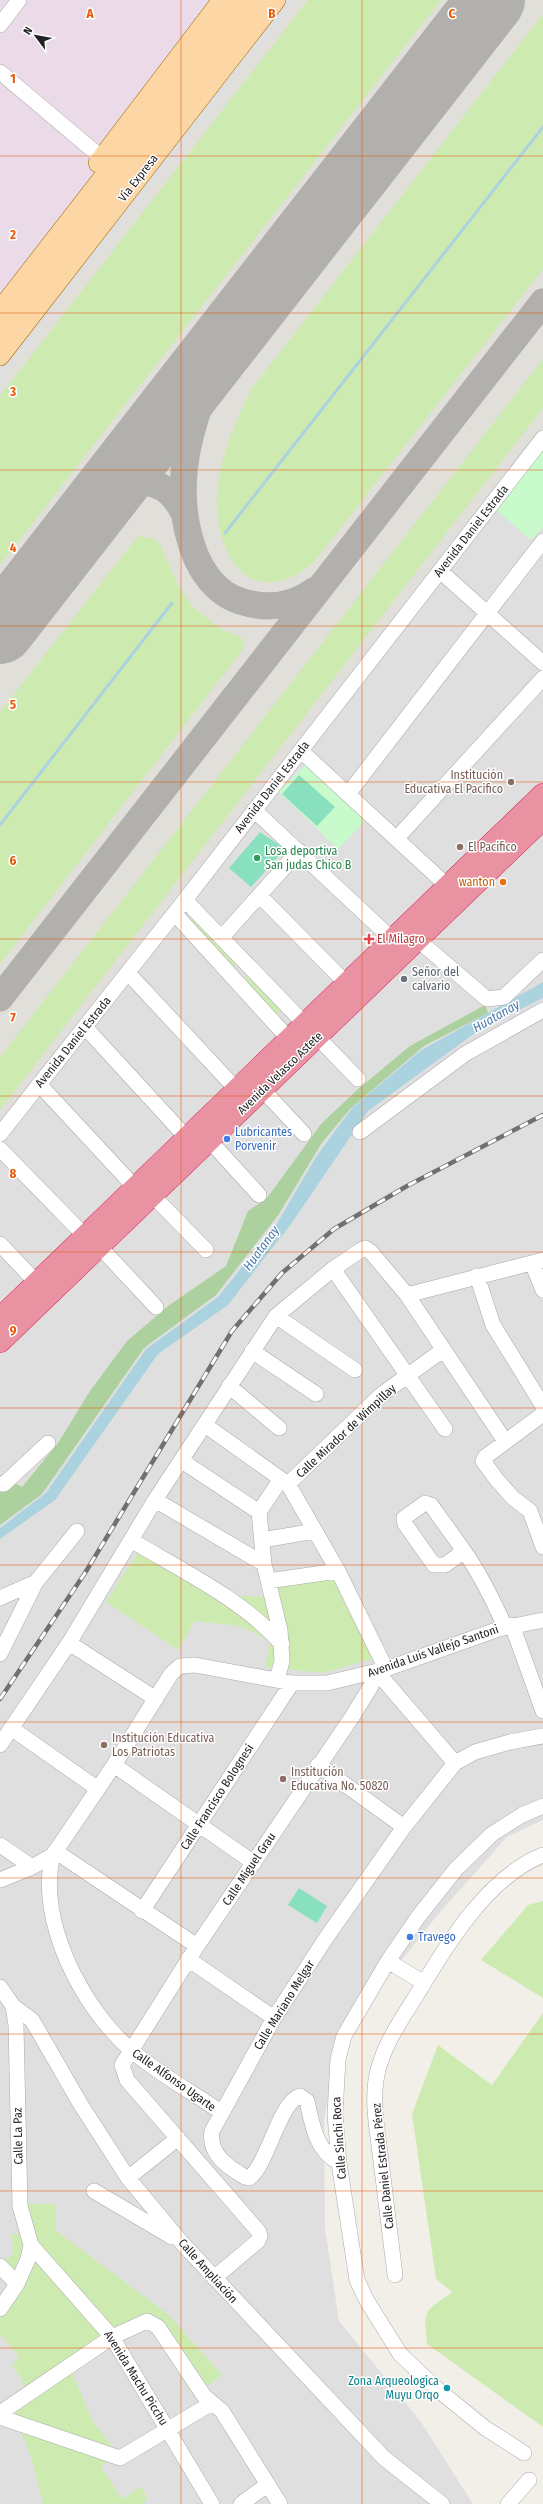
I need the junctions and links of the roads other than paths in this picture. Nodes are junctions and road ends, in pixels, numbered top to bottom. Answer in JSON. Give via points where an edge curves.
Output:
{"nodes":[{"id":1,"x":19,"y":0,"type":"edge"},
{"id":2,"x":222,"y":0,"type":"edge"},
{"id":3,"x":241,"y":0,"type":"edge"},
{"id":4,"x":259,"y":0,"type":"edge"},
{"id":5,"x":276,"y":0,"type":"edge"},
{"id":6,"x":0,"y":25,"type":"edge"},
{"id":7,"x":0,"y":72,"type":"edge"},
{"id":8,"x":102,"y":158,"type":"junction"},
{"id":9,"x":0,"y":290,"type":"edge"},
{"id":10,"x":0,"y":310,"type":"edge"},
{"id":11,"x":0,"y":333,"type":"edge"},
{"id":12,"x":0,"y":356,"type":"edge"},
{"id":13,"x":543,"y":438,"type":"edge"},
{"id":14,"x":543,"y":541,"type":"edge"},
{"id":15,"x":440,"y":571,"type":"junction"},
{"id":16,"x":487,"y":613,"type":"junction"},
{"id":17,"x":543,"y":663,"type":"edge"},
{"id":18,"x":543,"y":678,"type":"edge"},
{"id":19,"x":301,"y":751,"type":"junction"},
{"id":20,"x":348,"y":794,"type":"junction"},
{"id":21,"x":543,"y":794,"type":"edge"},
{"id":22,"x":254,"y":810,"type":"junction"},
{"id":23,"x":543,"y":819,"type":"edge"},
{"id":24,"x":397,"y":838,"type":"junction"},
{"id":25,"x":299,"y":851,"type":"junction"},
{"id":26,"x":454,"y":892,"type":"junction"},
{"id":27,"x":260,"y":896,"type":"junction"},
{"id":28,"x":185,"y":900,"type":"junction"},
{"id":29,"x":174,"y":914,"type":"junction"},
{"id":30,"x":222,"y":938,"type":"junction"},
{"id":31,"x":393,"y":940,"type":"junction"},
{"id":32,"x":418,"y":940,"type":"junction"},
{"id":33,"x":543,"y":960,"type":"edge"},
{"id":34,"x":128,"y":973,"type":"junction"},
{"id":35,"x":347,"y":984,"type":"junction"},
{"id":36,"x":543,"y":1010,"type":"edge"},
{"id":37,"x":85,"y":1027,"type":"junction"},
{"id":38,"x":312,"y":1030,"type":"junction"},
{"id":39,"x":289,"y":1039,"type":"junction"},
{"id":40,"x":358,"y":1079,"type":"dead end"},
{"id":41,"x":39,"y":1084,"type":"junction"},
{"id":42,"x":237,"y":1090,"type":"junction"},
{"id":43,"x":263,"y":1090,"type":"junction"},
{"id":44,"x":360,"y":1132,"type":"dead end"},
{"id":45,"x":0,"y":1134,"type":"edge"},
{"id":46,"x":304,"y":1134,"type":"dead end"},
{"id":47,"x":186,"y":1137,"type":"junction"},
{"id":48,"x":210,"y":1141,"type":"junction"},
{"id":49,"x":0,"y":1149,"type":"edge"},
{"id":50,"x":145,"y":1195,"type":"junction"},
{"id":51,"x":259,"y":1195,"type":"dead end"},
{"id":52,"x":92,"y":1241,"type":"junction"},
{"id":53,"x":0,"y":1244,"type":"edge"},
{"id":54,"x":206,"y":1250,"type":"dead end"},
{"id":55,"x":538,"y":1261,"type":"edge"},
{"id":56,"x":333,"y":1269,"type":"junction"},
{"id":57,"x":477,"y":1276,"type":"junction"},
{"id":58,"x":36,"y":1282,"type":"junction"},
{"id":59,"x":543,"y":1290,"type":"edge"},
{"id":60,"x":407,"y":1295,"type":"junction"},
{"id":61,"x":156,"y":1307,"type":"dead end"},
{"id":62,"x":276,"y":1316,"type":"junction"},
{"id":63,"x":0,"y":1318,"type":"edge"},
{"id":64,"x":0,"y":1342,"type":"edge"},
{"id":65,"x":443,"y":1350,"type":"junction"},
{"id":66,"x":252,"y":1351,"type":"junction"},
{"id":67,"x":355,"y":1370,"type":"dead end"},
{"id":68,"x":408,"y":1375,"type":"junction"},
{"id":69,"x":229,"y":1386,"type":"junction"},
{"id":70,"x":316,"y":1394,"type":"dead end"},
{"id":71,"x":543,"y":1406,"type":"edge"},
{"id":72,"x":543,"y":1414,"type":"edge"},
{"id":73,"x":205,"y":1425,"type":"junction"},
{"id":74,"x":279,"y":1428,"type":"dead end"},
{"id":75,"x":445,"y":1428,"type":"dead end"},
{"id":76,"x":505,"y":1441,"type":"junction"},
{"id":77,"x":48,"y":1443,"type":"dead end"},
{"id":78,"x":182,"y":1461,"type":"junction"},
{"id":79,"x":284,"y":1481,"type":"junction"},
{"id":80,"x":0,"y":1484,"type":"edge"},
{"id":81,"x":155,"y":1500,"type":"junction"},
{"id":82,"x":259,"y":1512,"type":"junction"},
{"id":83,"x":77,"y":1531,"type":"dead end"},
{"id":84,"x":314,"y":1531,"type":"junction"},
{"id":85,"x":131,"y":1540,"type":"junction"},
{"id":86,"x":262,"y":1540,"type":"junction"},
{"id":87,"x":543,"y":1547,"type":"edge"},
{"id":88,"x":464,"y":1551,"type":"junction"},
{"id":89,"x":264,"y":1564,"type":"junction"},
{"id":90,"x":338,"y":1571,"type":"junction"},
{"id":91,"x":268,"y":1580,"type":"junction"},
{"id":92,"x":36,"y":1582,"type":"junction"},
{"id":93,"x":0,"y":1598,"type":"edge"},
{"id":94,"x":543,"y":1620,"type":"edge"},
{"id":95,"x":508,"y":1626,"type":"junction"},
{"id":96,"x":69,"y":1643,"type":"junction"},
{"id":97,"x":282,"y":1644,"type":"junction"},
{"id":98,"x":0,"y":1654,"type":"edge"},
{"id":99,"x":381,"y":1671,"type":"junction"},
{"id":100,"x":284,"y":1681,"type":"junction"},
{"id":101,"x":156,"y":1699,"type":"junction"},
{"id":102,"x":543,"y":1710,"type":"edge"},
{"id":103,"x":11,"y":1728,"type":"junction"},
{"id":104,"x":543,"y":1736,"type":"edge"},
{"id":105,"x":0,"y":1745,"type":"edge"},
{"id":106,"x":456,"y":1763,"type":"junction"},
{"id":107,"x":114,"y":1765,"type":"junction"},
{"id":108,"x":318,"y":1765,"type":"junction"},
{"id":109,"x":98,"y":1789,"type":"junction"},
{"id":110,"x":543,"y":1806,"type":"edge"},
{"id":111,"x":199,"y":1825,"type":"junction"},
{"id":112,"x":404,"y":1828,"type":"junction"},
{"id":113,"x":0,"y":1845,"type":"edge"},
{"id":114,"x":54,"y":1853,"type":"junction"},
{"id":115,"x":543,"y":1855,"type":"edge"},
{"id":116,"x":254,"y":1863,"type":"junction"},
{"id":117,"x":32,"y":1867,"type":"junction"},
{"id":118,"x":0,"y":1880,"type":"edge"},
{"id":119,"x":142,"y":1911,"type":"junction"},
{"id":120,"x":197,"y":1946,"type":"junction"},
{"id":121,"x":188,"y":1959,"type":"junction"},
{"id":122,"x":388,"y":1962,"type":"junction"},
{"id":123,"x":424,"y":1983,"type":"junction"},
{"id":124,"x":0,"y":1987,"type":"edge"},
{"id":125,"x":13,"y":2006,"type":"junction"},
{"id":126,"x":274,"y":2018,"type":"junction"},
{"id":127,"x":130,"y":2050,"type":"junction"},
{"id":128,"x":221,"y":2112,"type":"junction"},
{"id":129,"x":178,"y":2138,"type":"junction"},
{"id":130,"x":339,"y":2163,"type":"junction"},
{"id":131,"x":128,"y":2178,"type":"junction"},
{"id":132,"x":94,"y":2190,"type":"dead end"},
{"id":133,"x":182,"y":2243,"type":"junction"},
{"id":134,"x":31,"y":2245,"type":"junction"},
{"id":135,"x":0,"y":2266,"type":"edge"},
{"id":136,"x":395,"y":2275,"type":"dead end"},
{"id":137,"x":214,"y":2278,"type":"junction"},
{"id":138,"x":17,"y":2284,"type":"junction"},
{"id":139,"x":0,"y":2309,"type":"edge"},
{"id":140,"x":112,"y":2337,"type":"junction"},
{"id":141,"x":212,"y":2403,"type":"junction"},
{"id":142,"x":0,"y":2413,"type":"edge"},
{"id":143,"x":0,"y":2417,"type":"edge"},
{"id":144,"x":169,"y":2430,"type":"junction"},
{"id":145,"x":524,"y":2453,"type":"dead end"},
{"id":146,"x":529,"y":2480,"type":"dead end"},
{"id":147,"x":267,"y":2485,"type":"junction"},
{"id":148,"x":280,"y":2503,"type":"edge"},
{"id":149,"x":212,"y":2504,"type":"edge"},
{"id":150,"x":241,"y":2504,"type":"edge"},
{"id":151,"x":442,"y":2504,"type":"edge"},
{"id":152,"x":508,"y":2504,"type":"edge"}],
"edges":[{"from":1,"to":6,"type":"street"},
{"from":2,"to":8,"type":"main road"},
{"from":3,"to":10,"type":"main road"},
{"from":4,"to":11,"type":"main road","name":"Vía Expresa"},
{"from":5,"to":12,"type":"main road","name":"Vía Expresa"},
{"from":7,"to":8,"type":"street"},
{"from":8,"to":9,"type":"main road"},
{"from":13,"to":15,"type":"street","name":"Avenida Daniel Estrada"},
{"from":14,"to":16,"type":"street"},
{"from":15,"to":16,"type":"street"},
{"from":15,"to":19,"type":"street","name":"Avenida Daniel Estrada"},
{"from":16,"to":17,"type":"street"},
{"from":16,"to":20,"type":"street"},
{"from":18,"to":24,"type":"street"},
{"from":19,"to":20,"type":"street"},
{"from":19,"to":22,"type":"street","name":"Avenida Daniel Estrada"},
{"from":20,"to":24,"type":"street"},
{"from":21,"to":26,"type":"highway","name":"Avenida Velasco Astete"},
{"from":22,"to":25,"type":"street"},
{"from":22,"to":28,"type":"street","name":"Avenida Daniel Estrada"},
{"from":23,"to":26,"type":"highway","name":"Avenida Velasco Astete"},
{"from":24,"to":26,"type":"street"},
{"from":25,"to":27,"type":"street"},
{"from":25,"to":31,"type":"street"},
{"from":26,"to":31,"type":"highway","name":"Avenida Velasco Astete"},
{"from":26,"to":32,"type":"highway","name":"Avenida Velasco Astete"},
{"from":27,"to":30,"type":"street"},
{"from":27,"to":35,"type":"street"},
{"from":28,"to":29,"type":"street","name":"Avenida Daniel Estrada"},
{"from":28,"to":30,"type":"street"},
{"from":29,"to":34,"type":"street","name":"Avenida Daniel Estrada"},
{"from":29,"to":39,"type":"street"},
{"from":30,"to":38,"type":"street"},
{"from":31,"to":35,"type":"highway","name":"Avenida Velasco Astete"},
{"from":32,"to":33,"type":"street","via":[[487,999],[504,997]]},
{"from":32,"to":38,"type":"highway","name":"Avenida Velasco Astete"},
{"from":34,"to":37,"type":"street","name":"Avenida Daniel Estrada"},
{"from":34,"to":42,"type":"street"},
{"from":35,"to":38,"type":"highway","name":"Avenida Velasco Astete"},
{"from":36,"to":44,"type":"street","via":[[465,1054]]},
{"from":37,"to":41,"type":"street","name":"Avenida Daniel Estrada"},
{"from":37,"to":47,"type":"street"},
{"from":38,"to":39,"type":"highway","name":"Avenida Velasco Astete"},
{"from":38,"to":40,"type":"street"},
{"from":38,"to":43,"type":"highway","name":"Avenida Velasco Astete"},
{"from":39,"to":42,"type":"highway","name":"Avenida Velasco Astete"},
{"from":41,"to":45,"type":"street","name":"Avenida Daniel Estrada"},
{"from":41,"to":50,"type":"street"},
{"from":42,"to":47,"type":"highway","name":"Avenida Velasco Astete"},
{"from":43,"to":46,"type":"street"},
{"from":43,"to":48,"type":"highway","name":"Avenida Velasco Astete"},
{"from":47,"to":50,"type":"highway","name":"Avenida Velasco Astete"},
{"from":48,"to":50,"type":"highway","name":"Avenida Velasco Astete"},
{"from":48,"to":51,"type":"street"},
{"from":49,"to":52,"type":"street"},
{"from":50,"to":52,"type":"highway","name":"Avenida Velasco Astete"},
{"from":50,"to":54,"type":"street"},
{"from":52,"to":58,"type":"highway","name":"Avenida Velasco Astete"},
{"from":52,"to":61,"type":"street"},
{"from":52,"to":64,"type":"highway","name":"Avenida Velasco Astete"},
{"from":53,"to":58,"type":"street"},
{"from":55,"to":57,"type":"street"},
{"from":55,"to":59,"type":"street"},
{"from":56,"to":60,"type":"street","via":[[361,1250],[368,1249]]},
{"from":56,"to":62,"type":"street"},
{"from":56,"to":68,"type":"street"},
{"from":57,"to":60,"type":"street"},
{"from":57,"to":71,"type":"street","via":[[493,1324]]},
{"from":58,"to":63,"type":"highway","name":"Avenida Velasco Astete"},
{"from":60,"to":65,"type":"street"},
{"from":62,"to":66,"type":"street"},
{"from":62,"to":67,"type":"street"},
{"from":65,"to":68,"type":"street","name":"Calle Mirador de Wimpillay"},
{"from":65,"to":76,"type":"street"},
{"from":66,"to":69,"type":"street"},
{"from":66,"to":70,"type":"street"},
{"from":68,"to":75,"type":"street"},
{"from":68,"to":79,"type":"street","name":"Calle Mirador de Wimpillay","via":[[382,1394]]},
{"from":69,"to":73,"type":"street"},
{"from":69,"to":74,"type":"street"},
{"from":72,"to":76,"type":"street"},
{"from":73,"to":78,"type":"street"},
{"from":73,"to":79,"type":"street"},
{"from":76,"to":87,"type":"street","via":[[484,1457],[483,1461],[505,1489],[530,1511]]},
{"from":77,"to":80,"type":"street","via":[[4,1484]]},
{"from":78,"to":81,"type":"street"},
{"from":78,"to":82,"type":"street"},
{"from":79,"to":82,"type":"street","name":"Calle Mirador de Wimpillay"},
{"from":79,"to":84,"type":"street"},
{"from":81,"to":85,"type":"street"},
{"from":81,"to":89,"type":"street"},
{"from":82,"to":86,"type":"street","name":"Calle Francisco Bolognesi"},
{"from":83,"to":92,"type":"street"},
{"from":84,"to":86,"type":"street"},
{"from":84,"to":90,"type":"street"},
{"from":85,"to":96,"type":"street"},
{"from":85,"to":97,"type":"street","via":[[236,1604],[264,1624]]},
{"from":86,"to":89,"type":"street","name":"Calle Francisco Bolognesi"},
{"from":88,"to":88,"type":"street","via":[[445,1565],[434,1565],[405,1524],[404,1518],[428,1503]]},
{"from":88,"to":95,"type":"street","via":[[485,1581]]},
{"from":89,"to":91,"type":"street","name":"Calle Francisco Bolognesi"},
{"from":90,"to":91,"type":"street"},
{"from":90,"to":99,"type":"street"},
{"from":91,"to":97,"type":"street","name":"Calle Francisco Bolognesi"},
{"from":92,"to":93,"type":"street"},
{"from":92,"to":98,"type":"street"},
{"from":94,"to":95,"type":"street","name":"Avenida Luis Vallejo Santoni"},
{"from":95,"to":99,"type":"street","name":"Avenida Luis Vallejo Santoni"},
{"from":95,"to":102,"type":"street"},
{"from":96,"to":101,"type":"street"},
{"from":96,"to":103,"type":"street"},
{"from":97,"to":100,"type":"street","name":"Calle Francisco Bolognesi"},
{"from":99,"to":100,"type":"street","name":"Avenida Luis Vallejo Santoni","via":[[327,1683]]},
{"from":99,"to":106,"type":"street"},
{"from":99,"to":108,"type":"street","name":"Calle Miguel Grau"},
{"from":100,"to":101,"type":"street","name":"Avenida Luis Vallejo Santoni","via":[[186,1665],[175,1670]]},
{"from":100,"to":111,"type":"street","name":"Calle Francisco Bolognesi"},
{"from":101,"to":107,"type":"street","name":"Avenida Luis Vallejo Santoni"},
{"from":103,"to":105,"type":"street"},
{"from":103,"to":109,"type":"street"},
{"from":104,"to":106,"type":"street","name":"Calle Mariano Melgar","via":[[475,1752]]},
{"from":106,"to":112,"type":"street","name":"Calle Mariano Melgar"},
{"from":107,"to":109,"type":"street","name":"Avenida Luis Vallejo Santoni"},
{"from":107,"to":111,"type":"street"},
{"from":108,"to":112,"type":"street"},
{"from":108,"to":116,"type":"street","name":"Calle Miguel Grau"},
{"from":109,"to":114,"type":"street","name":"Avenida Luis Vallejo Santoni"},
{"from":110,"to":122,"type":"street","name":"Calle Sinchi Roca","via":[[522,1815],[492,1834],[456,1869],[418,1917]]},
{"from":111,"to":116,"type":"street"},
{"from":111,"to":119,"type":"street","name":"Calle Francisco Bolognesi"},
{"from":112,"to":126,"type":"street","name":"Calle Mariano Melgar","via":[[326,1938]]},
{"from":113,"to":117,"type":"street"},
{"from":114,"to":117,"type":"street","name":"Avenida Luis Vallejo Santoni"},
{"from":114,"to":119,"type":"street"},
{"from":114,"to":127,"type":"street","name":"Calle Alfonso Ugarte","via":[[49,1868],[49,1901],[61,1945],[91,2006]]},
{"from":115,"to":123,"type":"street","name":"Calle Daniel Estrada Pérez","via":[[526,1861],[507,1876],[459,1927]]},
{"from":116,"to":120,"type":"street","name":"Calle Miguel Grau"},
{"from":117,"to":118,"type":"street","name":"Avenida Luis Vallejo Santoni"},
{"from":119,"to":120,"type":"street"},
{"from":120,"to":121,"type":"street","name":"Calle Miguel Grau"},
{"from":121,"to":126,"type":"street"},
{"from":121,"to":127,"type":"street","name":"Calle Miguel Grau"},
{"from":122,"to":123,"type":"street"},
{"from":122,"to":130,"type":"street","name":"Calle Sinchi Roca","via":[[344,2036],[338,2059],[335,2114]]},
{"from":123,"to":136,"type":"street","name":"Calle Daniel Estrada Pérez","via":[[393,2034],[382,2057],[376,2080],[375,2114]]},
{"from":124,"to":125,"type":"street","name":"Calle La Paz"},
{"from":125,"to":131,"type":"street","name":"Calle Ampliación","via":[[32,2020],[81,2105]]},
{"from":125,"to":134,"type":"street","name":"Calle La Paz","via":[[16,2025],[20,2206]]},
{"from":126,"to":128,"type":"street","name":"Calle Mariano Melgar"},
{"from":127,"to":128,"type":"street","name":"Calle Alfonso Ugarte"},
{"from":127,"to":129,"type":"street","name":"Calle Miguel Grau","via":[[122,2065],[127,2080]]},
{"from":128,"to":130,"type":"street","name":"Calle Mariano Melgar","via":[[212,2131],[212,2141],[223,2164],[245,2177],[254,2175],[289,2106],[300,2096],[307,2101],[322,2149]]},
{"from":129,"to":131,"type":"street"},
{"from":129,"to":137,"type":"street","via":[[259,2232],[260,2236]]},
{"from":130,"to":145,"type":"street","name":"Calle Sinchi Roca","via":[[357,2280],[400,2354],[437,2389],[485,2428]]},
{"from":131,"to":133,"type":"street","name":"Calle Ampliación"},
{"from":132,"to":133,"type":"street"},
{"from":133,"to":137,"type":"street","name":"Calle Ampliación"},
{"from":134,"to":138,"type":"street","name":"Calle La Paz","via":[[27,2264]]},
{"from":134,"to":140,"type":"street","name":"Avenida Machu Picchu"},
{"from":135,"to":138,"type":"street"},
{"from":137,"to":151,"type":"street","name":"Calle Ampliación","via":[[298,2364],[384,2458]]},
{"from":138,"to":139,"type":"street","name":"Calle La Paz"},
{"from":140,"to":141,"type":"street","via":[[147,2321],[153,2323]]},
{"from":140,"to":142,"type":"street"},
{"from":140,"to":144,"type":"street","name":"Avenida Machu Picchu"},
{"from":141,"to":144,"type":"street"},
{"from":141,"to":147,"type":"street","via":[[222,2412]]},
{"from":143,"to":144,"type":"street","via":[[120,2458]]},
{"from":144,"to":149,"type":"street","name":"Avenida Machu Picchu"},
{"from":146,"to":152,"type":"street"},
{"from":147,"to":148,"type":"street"},
{"from":147,"to":150,"type":"street"}]}
